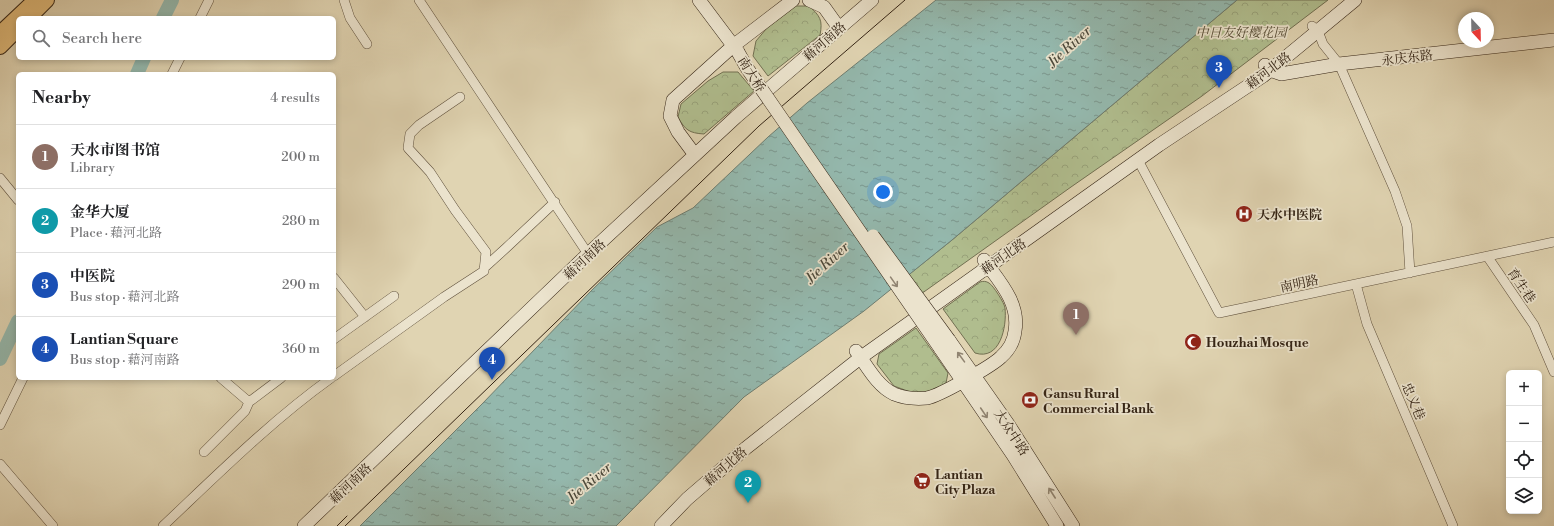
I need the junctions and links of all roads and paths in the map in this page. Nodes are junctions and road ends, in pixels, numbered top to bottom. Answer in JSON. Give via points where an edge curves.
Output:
{"nodes":[{"id":1,"x":35,"y":0,"type":"edge"},
{"id":2,"x":47,"y":0,"type":"edge"},
{"id":3,"x":209,"y":0,"type":"edge"},
{"id":4,"x":344,"y":0,"type":"edge"},
{"id":5,"x":419,"y":0,"type":"edge"},
{"id":6,"x":699,"y":0,"type":"edge"},
{"id":7,"x":793,"y":0,"type":"edge"},
{"id":8,"x":809,"y":0,"type":"edge"},
{"id":9,"x":872,"y":0,"type":"edge"},
{"id":10,"x":1342,"y":0,"type":"edge"},
{"id":11,"x":1355,"y":0,"type":"edge"},
{"id":12,"x":18,"y":16,"type":"edge"},
{"id":13,"x":31,"y":16,"type":"edge"},
{"id":14,"x":201,"y":16,"type":"edge"},
{"id":15,"x":16,"y":18,"type":"edge"},
{"id":16,"x":839,"y":28,"type":"junction"},
{"id":17,"x":1315,"y":28,"type":"junction"},
{"id":18,"x":16,"y":31,"type":"edge"},
{"id":19,"x":0,"y":33,"type":"edge"},
{"id":20,"x":1554,"y":40,"type":"edge"},
{"id":21,"x":367,"y":44,"type":"dead end"},
{"id":22,"x":0,"y":47,"type":"edge"},
{"id":23,"x":736,"y":49,"type":"junction"},
{"id":24,"x":179,"y":60,"type":"edge"},
{"id":25,"x":1339,"y":64,"type":"junction"},
{"id":26,"x":1267,"y":67,"type":"junction"},
{"id":27,"x":173,"y":72,"type":"edge"},
{"id":28,"x":460,"y":97,"type":"dead end"},
{"id":29,"x":696,"y":155,"type":"junction"},
{"id":30,"x":1138,"y":160,"type":"junction"},
{"id":31,"x":0,"y":178,"type":"edge"},
{"id":32,"x":16,"y":198,"type":"edge"},
{"id":33,"x":555,"y":202,"type":"junction"},
{"id":34,"x":1554,"y":242,"type":"edge"},
{"id":35,"x":588,"y":254,"type":"junction"},
{"id":36,"x":1487,"y":256,"type":"junction"},
{"id":37,"x":986,"y":263,"type":"junction"},
{"id":38,"x":484,"y":268,"type":"junction"},
{"id":39,"x":1410,"y":273,"type":"junction"},
{"id":40,"x":336,"y":281,"type":"edge"},
{"id":41,"x":1356,"y":284,"type":"junction"},
{"id":42,"x":394,"y":296,"type":"dead end"},
{"id":43,"x":364,"y":317,"type":"junction"},
{"id":44,"x":336,"y":338,"type":"edge"},
{"id":45,"x":944,"y":344,"type":"joint"},
{"id":46,"x":858,"y":354,"type":"junction"},
{"id":47,"x":1554,"y":372,"type":"edge"},
{"id":48,"x":336,"y":375,"type":"edge"},
{"id":49,"x":968,"y":377,"type":"junction"},
{"id":50,"x":22,"y":380,"type":"edge"},
{"id":51,"x":224,"y":380,"type":"edge"},
{"id":52,"x":278,"y":380,"type":"edge"},
{"id":53,"x":328,"y":380,"type":"edge"},
{"id":54,"x":249,"y":402,"type":"junction"},
{"id":55,"x":0,"y":425,"type":"edge"},
{"id":56,"x":204,"y":452,"type":"dead end"},
{"id":57,"x":0,"y":464,"type":"edge"},
{"id":58,"x":53,"y":526,"type":"edge"},
{"id":59,"x":163,"y":526,"type":"edge"},
{"id":60,"x":304,"y":526,"type":"edge"},
{"id":61,"x":651,"y":526,"type":"edge"},
{"id":62,"x":662,"y":526,"type":"edge"},
{"id":63,"x":1057,"y":526,"type":"edge"},
{"id":64,"x":1073,"y":526,"type":"edge"},
{"id":65,"x":1453,"y":526,"type":"edge"}],
"edges":[{"from":1,"to":12,"type":"main road"},
{"from":2,"to":13,"type":"main road"},
{"from":3,"to":14,"type":"street"},
{"from":4,"to":21,"type":"street","via":[[350,18]]},
{"from":5,"to":33,"type":"street"},
{"from":6,"to":23,"type":"main road","name":"南大桥"},
{"from":7,"to":23,"type":"main road"},
{"from":8,"to":16,"type":"main road","via":[[824,7]]},
{"from":9,"to":16,"type":"main road","name":"藉河南路"},
{"from":10,"to":17,"type":"main road","name":"藉河北路"},
{"from":11,"to":17,"type":"main road","name":"藉河北路"},
{"from":15,"to":19,"type":"main road"},
{"from":16,"to":29,"type":"main road","name":"藉河南路"},
{"from":17,"to":25,"type":"street","via":[[1323,44]]},
{"from":17,"to":26,"type":"main road","name":"藉河北路"},
{"from":18,"to":22,"type":"main road"},
{"from":20,"to":25,"type":"main road","name":"永庆东路"},
{"from":23,"to":29,"type":"main road","via":[[673,100],[670,116],[678,132]]},
{"from":23,"to":45,"type":"main road","name":"南大桥","bridge":true},
{"from":24,"to":27,"type":"street"},
{"from":25,"to":26,"type":"main road","name":"永庆东路","via":[[1281,74]]},
{"from":25,"to":39,"type":"street","via":[[1395,191],[1407,226]]},
{"from":26,"to":30,"type":"main road","name":"藉河北路"},
{"from":26,"to":37,"type":"main road","name":"藉河北路","via":[[1154,139]]},
{"from":28,"to":38,"type":"street","via":[[419,125],[410,134],[408,148],[430,172],[454,210],[486,252]]},
{"from":29,"to":35,"type":"main road","name":"藉河南路"},
{"from":30,"to":37,"type":"main road","name":"藉河北路"},
{"from":30,"to":41,"type":"street","name":"南明路","via":[[1219,313]]},
{"from":31,"to":32,"type":"street"},
{"from":33,"to":35,"type":"street"},
{"from":33,"to":38,"type":"street"},
{"from":34,"to":36,"type":"street","name":"南明路"},
{"from":35,"to":60,"type":"main road","name":"藉河南路"},
{"from":36,"to":39,"type":"street","name":"南明路"},
{"from":36,"to":47,"type":"street","name":"育生巷","via":[[1534,325]]},
{"from":37,"to":46,"type":"main road","name":"藉河北路"},
{"from":37,"to":49,"type":"main road","via":[[1009,295],[1015,312],[1015,330],[1010,348],[1001,358]]},
{"from":38,"to":48,"type":"street","via":[[484,271]]},
{"from":39,"to":41,"type":"street","name":"南明路"},
{"from":40,"to":43,"type":"street"},
{"from":41,"to":65,"type":"street","name":"忠义巷","via":[[1367,324]]},
{"from":42,"to":43,"type":"street"},
{"from":43,"to":44,"type":"street"},
{"from":45,"to":49,"type":"main road","name":"大众中路"},
{"from":46,"to":49,"type":"main road","via":[[879,384],[894,394],[911,399],[928,398]]},
{"from":46,"to":61,"type":"main road","name":"藉河北路","via":[[741,442],[682,494]]},
{"from":46,"to":62,"type":"main road","name":"藉河北路","via":[[687,499]]},
{"from":49,"to":63,"type":"main road","name":"大众中路","one_way":true},
{"from":64,"to":49,"type":"main road","name":"大众中路","one_way":true},
{"from":50,"to":55,"type":"street"},
{"from":51,"to":54,"type":"street"},
{"from":52,"to":54,"type":"street"},
{"from":53,"to":59,"type":"street","via":[[239,455]]},
{"from":54,"to":56,"type":"street","via":[[245,411]]},
{"from":57,"to":58,"type":"street"}]}
